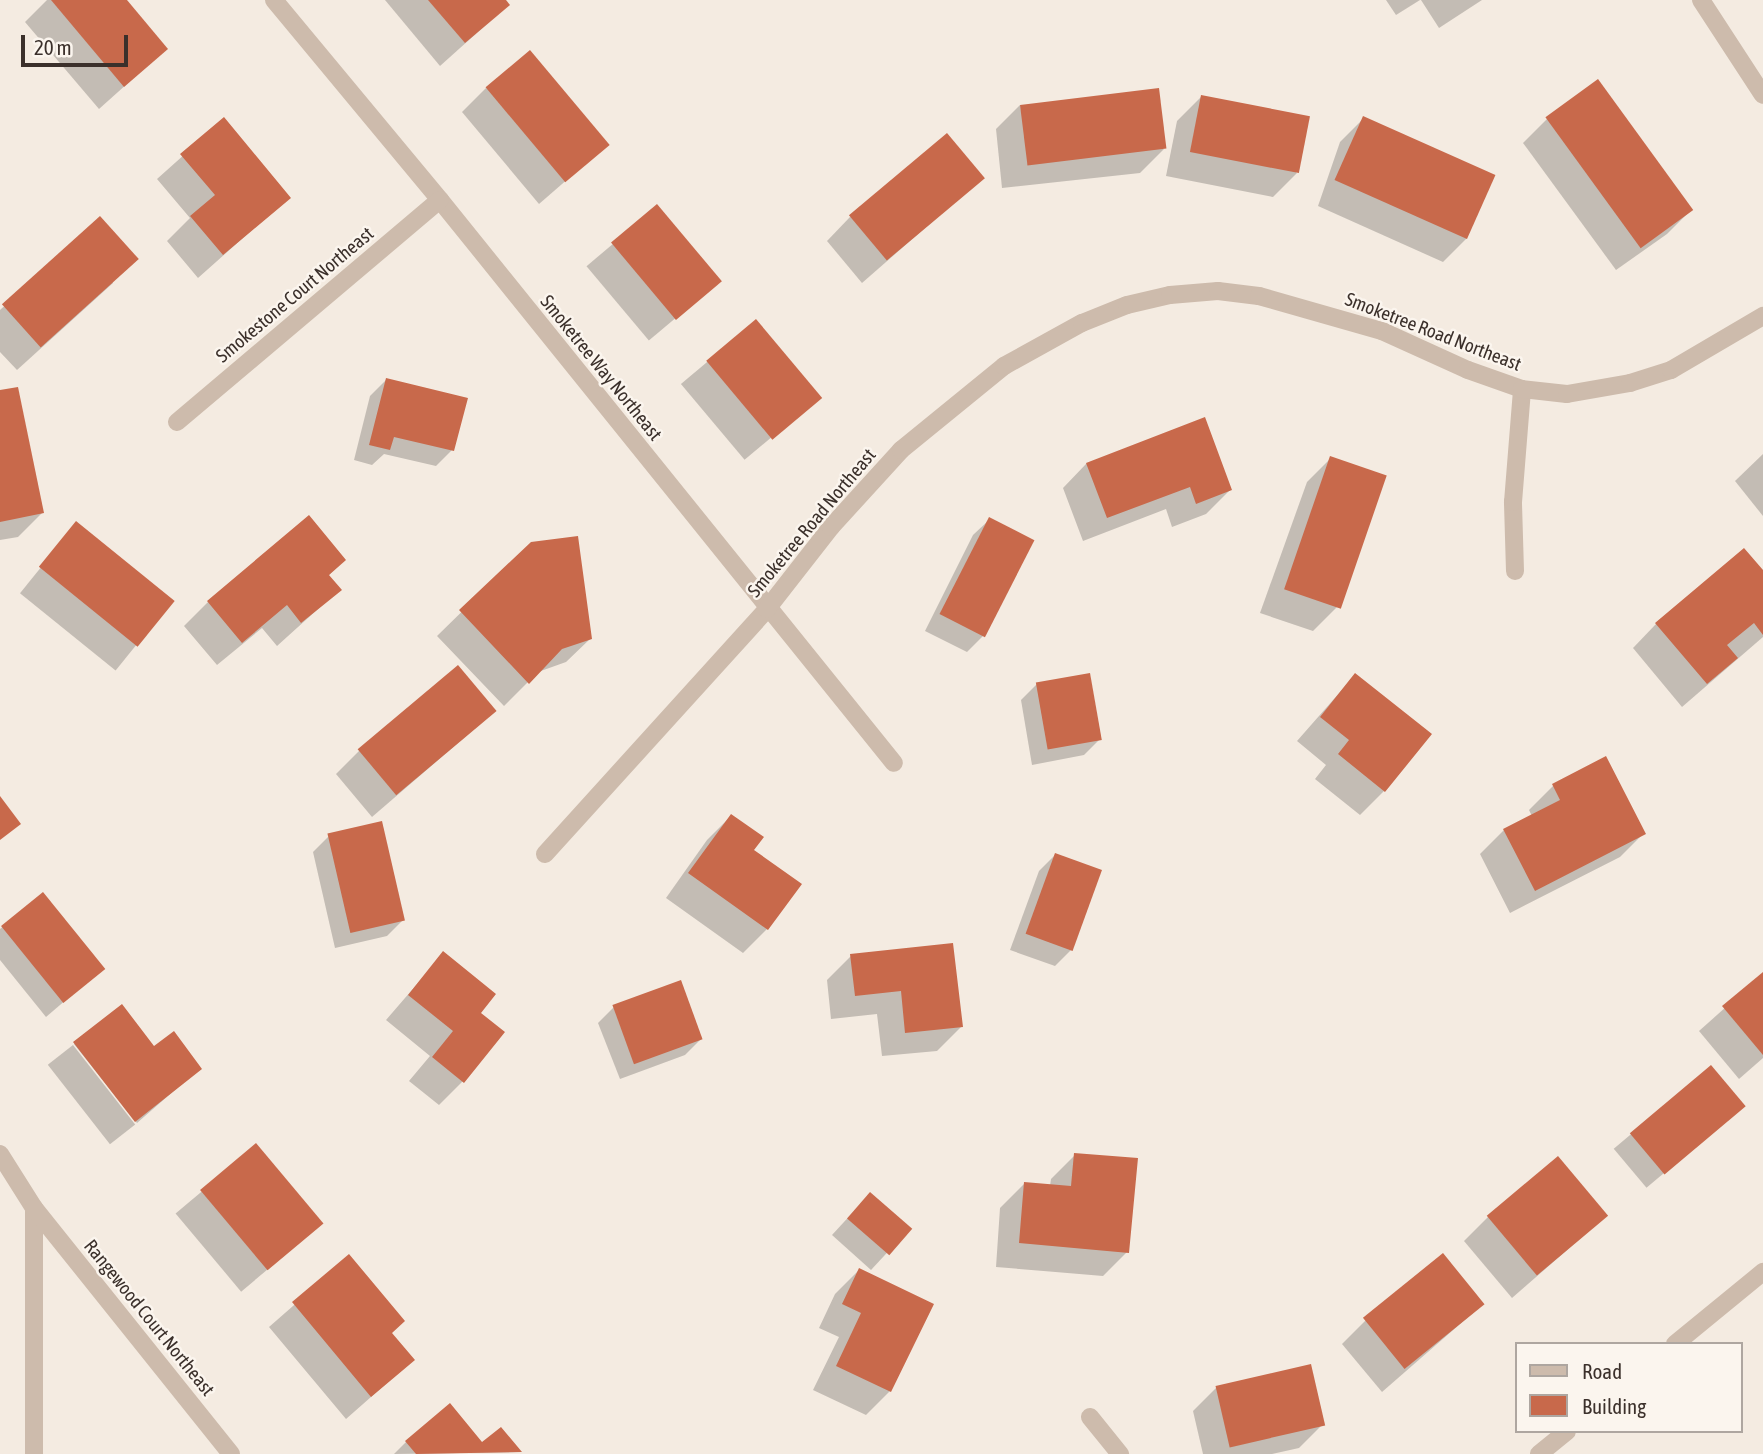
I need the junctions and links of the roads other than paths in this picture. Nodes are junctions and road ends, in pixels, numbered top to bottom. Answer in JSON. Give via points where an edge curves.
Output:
{"nodes":[{"id":1,"x":274,"y":0,"type":"edge"},
{"id":2,"x":1701,"y":0,"type":"edge"},
{"id":3,"x":1763,"y":95,"type":"edge"},
{"id":4,"x":440,"y":200,"type":"junction"},
{"id":5,"x":1763,"y":316,"type":"edge"},
{"id":6,"x":1522,"y":389,"type":"junction"},
{"id":7,"x":177,"y":422,"type":"dead end"},
{"id":8,"x":1514,"y":571,"type":"dead end"},
{"id":9,"x":767,"y":610,"type":"junction"},
{"id":10,"x":894,"y":763,"type":"dead end"},
{"id":11,"x":545,"y":854,"type":"dead end"},
{"id":12,"x":0,"y":1154,"type":"edge"},
{"id":13,"x":34,"y":1208,"type":"junction"},
{"id":14,"x":1763,"y":1272,"type":"edge"},
{"id":15,"x":1677,"y":1342,"type":"edge"},
{"id":16,"x":1090,"y":1417,"type":"dead end"},
{"id":17,"x":1565,"y":1433,"type":"edge"},
{"id":18,"x":34,"y":1454,"type":"edge"},
{"id":19,"x":231,"y":1454,"type":"edge"},
{"id":20,"x":1120,"y":1454,"type":"edge"},
{"id":21,"x":1539,"y":1454,"type":"edge"}],
"edges":[{"from":1,"to":4,"type":"street","name":"Smoketree Way Northeast"},
{"from":2,"to":3,"type":"street"},
{"from":4,"to":7,"type":"street","name":"Smokestone Court Northeast"},
{"from":4,"to":9,"type":"street","name":"Smoketree Way Northeast"},
{"from":5,"to":6,"type":"street","name":"Smoketree Road Northeast","via":[[1671,370],[1630,383],[1567,394]]},
{"from":6,"to":8,"type":"street","via":[[1513,502]]},
{"from":6,"to":9,"type":"street","name":"Smoketree Road Northeast","via":[[1382,331],[1259,296],[1206,292],[1127,306],[1082,323],[1003,366],[901,450],[831,527]]},
{"from":9,"to":10,"type":"street","name":"Smoketree Way Northeast"},
{"from":9,"to":11,"type":"street","name":"Smoketree Road Northeast"},
{"from":12,"to":13,"type":"street","name":"Rangewood Court Northeast"},
{"from":13,"to":18,"type":"street"},
{"from":13,"to":19,"type":"street","name":"Rangewood Court Northeast"},
{"from":14,"to":15,"type":"street"},
{"from":16,"to":20,"type":"street"},
{"from":17,"to":21,"type":"street"}]}
